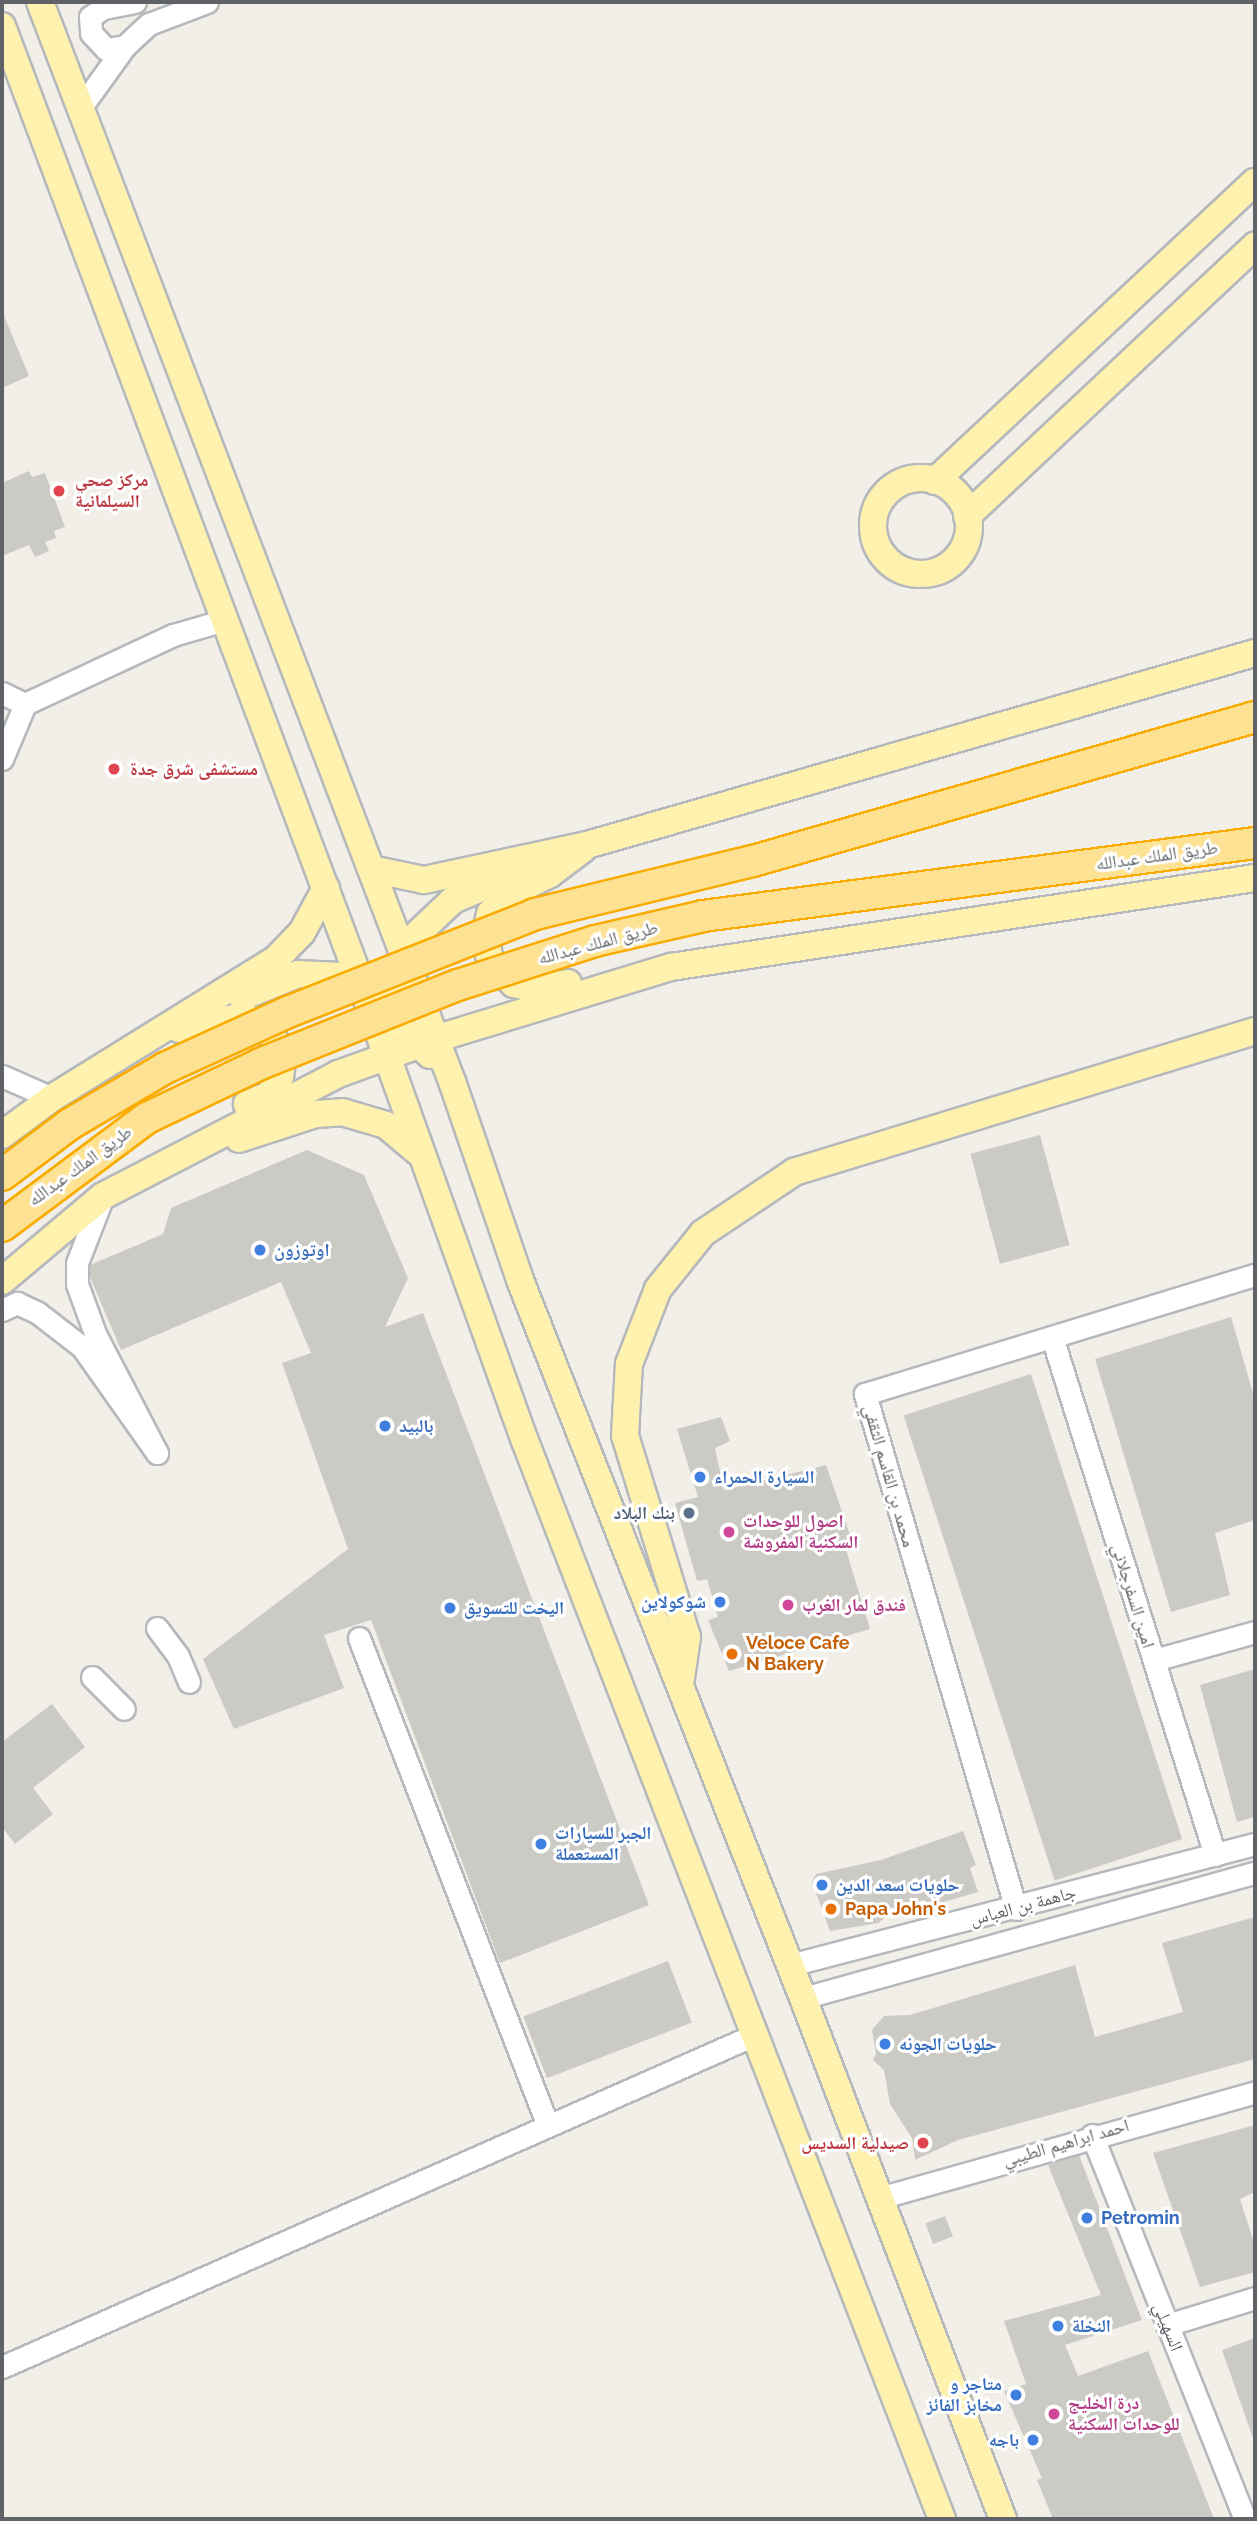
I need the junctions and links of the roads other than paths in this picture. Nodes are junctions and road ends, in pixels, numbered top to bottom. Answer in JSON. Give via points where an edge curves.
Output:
{"nodes":[{"id":1,"x":40,"y":2,"type":"edge"},
{"id":2,"x":135,"y":2,"type":"edge"},
{"id":3,"x":207,"y":2,"type":"edge"},
{"id":4,"x":97,"y":5,"type":"edge"},
{"id":5,"x":2,"y":26,"type":"edge"},
{"id":6,"x":125,"y":46,"type":"junction"},
{"id":7,"x":7,"y":56,"type":"edge"},
{"id":8,"x":81,"y":107,"type":"junction"},
{"id":9,"x":1255,"y":182,"type":"edge"},
{"id":10,"x":1255,"y":246,"type":"edge"},
{"id":11,"x":935,"y":481,"type":"junction"},
{"id":12,"x":967,"y":516,"type":"junction"},
{"id":13,"x":225,"y":620,"type":"junction"},
{"id":14,"x":1255,"y":653,"type":"edge"},
{"id":15,"x":2,"y":693,"type":"edge"},
{"id":16,"x":24,"y":704,"type":"junction"},
{"id":17,"x":1255,"y":717,"type":"edge"},
{"id":18,"x":2,"y":759,"type":"edge"},
{"id":19,"x":1255,"y":843,"type":"edge"},
{"id":20,"x":586,"y":845,"type":"junction"},
{"id":21,"x":371,"y":869,"type":"junction"},
{"id":22,"x":1255,"y":878,"type":"edge"},
{"id":23,"x":326,"y":888,"type":"junction"},
{"id":24,"x":403,"y":954,"type":"junction"},
{"id":25,"x":606,"y":984,"type":"junction"},
{"id":26,"x":363,"y":989,"type":"junction"},
{"id":27,"x":390,"y":1013,"type":"junction"},
{"id":28,"x":1255,"y":1031,"type":"edge"},
{"id":29,"x":157,"y":1034,"type":"junction"},
{"id":30,"x":427,"y":1042,"type":"junction"},
{"id":31,"x":387,"y":1057,"type":"junction"},
{"id":32,"x":2,"y":1076,"type":"edge"},
{"id":33,"x":52,"y":1098,"type":"junction"},
{"id":34,"x":2,"y":1135,"type":"edge"},
{"id":35,"x":423,"y":1157,"type":"junction"},
{"id":36,"x":173,"y":1160,"type":"junction"},
{"id":37,"x":2,"y":1175,"type":"edge"},
{"id":38,"x":103,"y":1196,"type":"junction"},
{"id":39,"x":2,"y":1226,"type":"edge"},
{"id":40,"x":1255,"y":1276,"type":"edge"},
{"id":41,"x":2,"y":1281,"type":"edge"},
{"id":42,"x":2,"y":1310,"type":"edge"},
{"id":43,"x":1052,"y":1337,"type":"junction"},
{"id":44,"x":157,"y":1628,"type":"dead end"},
{"id":45,"x":1255,"y":1632,"type":"edge"},
{"id":46,"x":359,"y":1638,"type":"dead end"},
{"id":47,"x":1154,"y":1660,"type":"junction"},
{"id":48,"x":92,"y":1676,"type":"dead end"},
{"id":49,"x":189,"y":1682,"type":"dead end"},
{"id":50,"x":679,"y":1687,"type":"junction"},
{"id":51,"x":124,"y":1709,"type":"dead end"},
{"id":52,"x":1255,"y":1844,"type":"edge"},
{"id":53,"x":1215,"y":1855,"type":"junction"},
{"id":54,"x":1255,"y":1873,"type":"edge"},
{"id":55,"x":1016,"y":1909,"type":"junction"},
{"id":56,"x":790,"y":1965,"type":"junction"},
{"id":57,"x":803,"y":1998,"type":"junction"},
{"id":58,"x":754,"y":2035,"type":"junction"},
{"id":59,"x":1255,"y":2092,"type":"edge"},
{"id":60,"x":548,"y":2126,"type":"junction"},
{"id":61,"x":1092,"y":2135,"type":"junction"},
{"id":62,"x":878,"y":2198,"type":"junction"},
{"id":63,"x":1255,"y":2298,"type":"edge"},
{"id":64,"x":1167,"y":2325,"type":"junction"},
{"id":65,"x":2,"y":2367,"type":"edge"},
{"id":66,"x":942,"y":2519,"type":"edge"},
{"id":67,"x":1003,"y":2519,"type":"edge"},
{"id":68,"x":1245,"y":2519,"type":"edge"}],
"edges":[{"from":1,"to":8,"type":"main road"},
{"from":2,"to":4,"type":"street"},
{"from":3,"to":6,"type":"street","via":[[149,24]]},
{"from":4,"to":6,"type":"street","via":[[90,17],[91,33],[106,49]]},
{"from":5,"to":7,"type":"main road"},
{"from":6,"to":8,"type":"street"},
{"from":7,"to":13,"type":"main road"},
{"from":8,"to":21,"type":"main road"},
{"from":9,"to":11,"type":"main road"},
{"from":10,"to":12,"type":"main road"},
{"from":11,"to":12,"type":"main road","via":[[956,494]]},
{"from":11,"to":12,"type":"main road","via":[[898,484],[880,501],[873,525],[886,559],[919,574],[943,569],[962,551]]},
{"from":13,"to":16,"type":"street","via":[[173,635]]},
{"from":13,"to":23,"type":"main road"},
{"from":14,"to":20,"type":"main road"},
{"from":15,"to":16,"type":"street"},
{"from":16,"to":18,"type":"street"},
{"from":17,"to":37,"type":"highway","bridge":true,"via":[[753,861],[536,914],[288,1012],[165,1068],[70,1124]]},
{"from":19,"to":39,"type":"highway","name":"طريق الملك عبدالله","bridge":true,"via":[[703,916],[595,941],[446,990],[260,1064],[147,1118]]},
{"from":20,"to":21,"type":"main road","via":[[424,880]]},
{"from":20,"to":24,"type":"main road","via":[[453,900],[425,924]]},
{"from":20,"to":25,"type":"main road","via":[[550,874],[497,904],[486,925],[486,949],[504,978],[525,988]]},
{"from":21,"to":24,"type":"main road"},
{"from":22,"to":25,"type":"main road","via":[[733,955]]},
{"from":23,"to":26,"type":"main road"},
{"from":23,"to":29,"type":"main road","via":[[302,932],[275,960]]},
{"from":24,"to":27,"type":"main road","via":[[392,983]]},
{"from":24,"to":30,"type":"main road"},
{"from":25,"to":30,"type":"main road"},
{"from":26,"to":27,"type":"main road"},
{"from":26,"to":29,"type":"main road","via":[[335,974],[298,974]]},
{"from":26,"to":31,"type":"main road"},
{"from":27,"to":30,"type":"main road"},
{"from":27,"to":31,"type":"main road"},
{"from":28,"to":50,"type":"main road","via":[[794,1172],[703,1233],[658,1289],[629,1364],[625,1435],[687,1637]]},
{"from":29,"to":33,"type":"main road"},
{"from":29,"to":36,"type":"main road","via":[[244,1016],[270,1029],[283,1056],[280,1077],[269,1095],[204,1126]]},
{"from":30,"to":31,"type":"main road"},
{"from":30,"to":50,"type":"main road","via":[[453,1084],[520,1280]]},
{"from":31,"to":35,"type":"main road"},
{"from":31,"to":36,"type":"main road","via":[[338,1074]]},
{"from":32,"to":33,"type":"street"},
{"from":33,"to":34,"type":"main road"},
{"from":35,"to":36,"type":"main road","via":[[386,1125],[342,1112],[316,1114]]},
{"from":35,"to":58,"type":"main road","via":[[525,1441]]},
{"from":36,"to":38,"type":"main road"},
{"from":38,"to":41,"type":"main road"},
{"from":38,"to":42,"type":"street","via":[[78,1263],[77,1284],[96,1336],[157,1453],[82,1347],[17,1303]]},
{"from":40,"to":43,"type":"street","name":"محمد بن القاسم الثقفي"},
{"from":43,"to":47,"type":"street","name":"امين السفرجلاني"},
{"from":43,"to":55,"type":"street","name":"محمد بن القاسم الثقفي","via":[[864,1394]]},
{"from":44,"to":49,"type":"street","via":[[178,1656]]},
{"from":45,"to":47,"type":"street"},
{"from":46,"to":60,"type":"street"},
{"from":47,"to":53,"type":"street","name":"امين السفرجلاني"},
{"from":48,"to":51,"type":"street"},
{"from":50,"to":56,"type":"main road"},
{"from":52,"to":53,"type":"street","name":"جاهمة بن العباس"},
{"from":53,"to":55,"type":"street","name":"جاهمة بن العباس"},
{"from":54,"to":57,"type":"street","name":"جاهمة بن العباس"},
{"from":55,"to":56,"type":"street","name":"جاهمة بن العباس"},
{"from":56,"to":57,"type":"main road"},
{"from":57,"to":62,"type":"main road"},
{"from":58,"to":60,"type":"street"},
{"from":58,"to":66,"type":"main road"},
{"from":59,"to":61,"type":"street","name":"احمد ابراهيم الطيبي"},
{"from":60,"to":65,"type":"street"},
{"from":61,"to":62,"type":"street","name":"احمد ابراهيم الطيبي"},
{"from":61,"to":64,"type":"street","name":"السهيلي"},
{"from":62,"to":67,"type":"main road"},
{"from":63,"to":64,"type":"street"},
{"from":64,"to":68,"type":"street","name":"السهيلي"}]}
